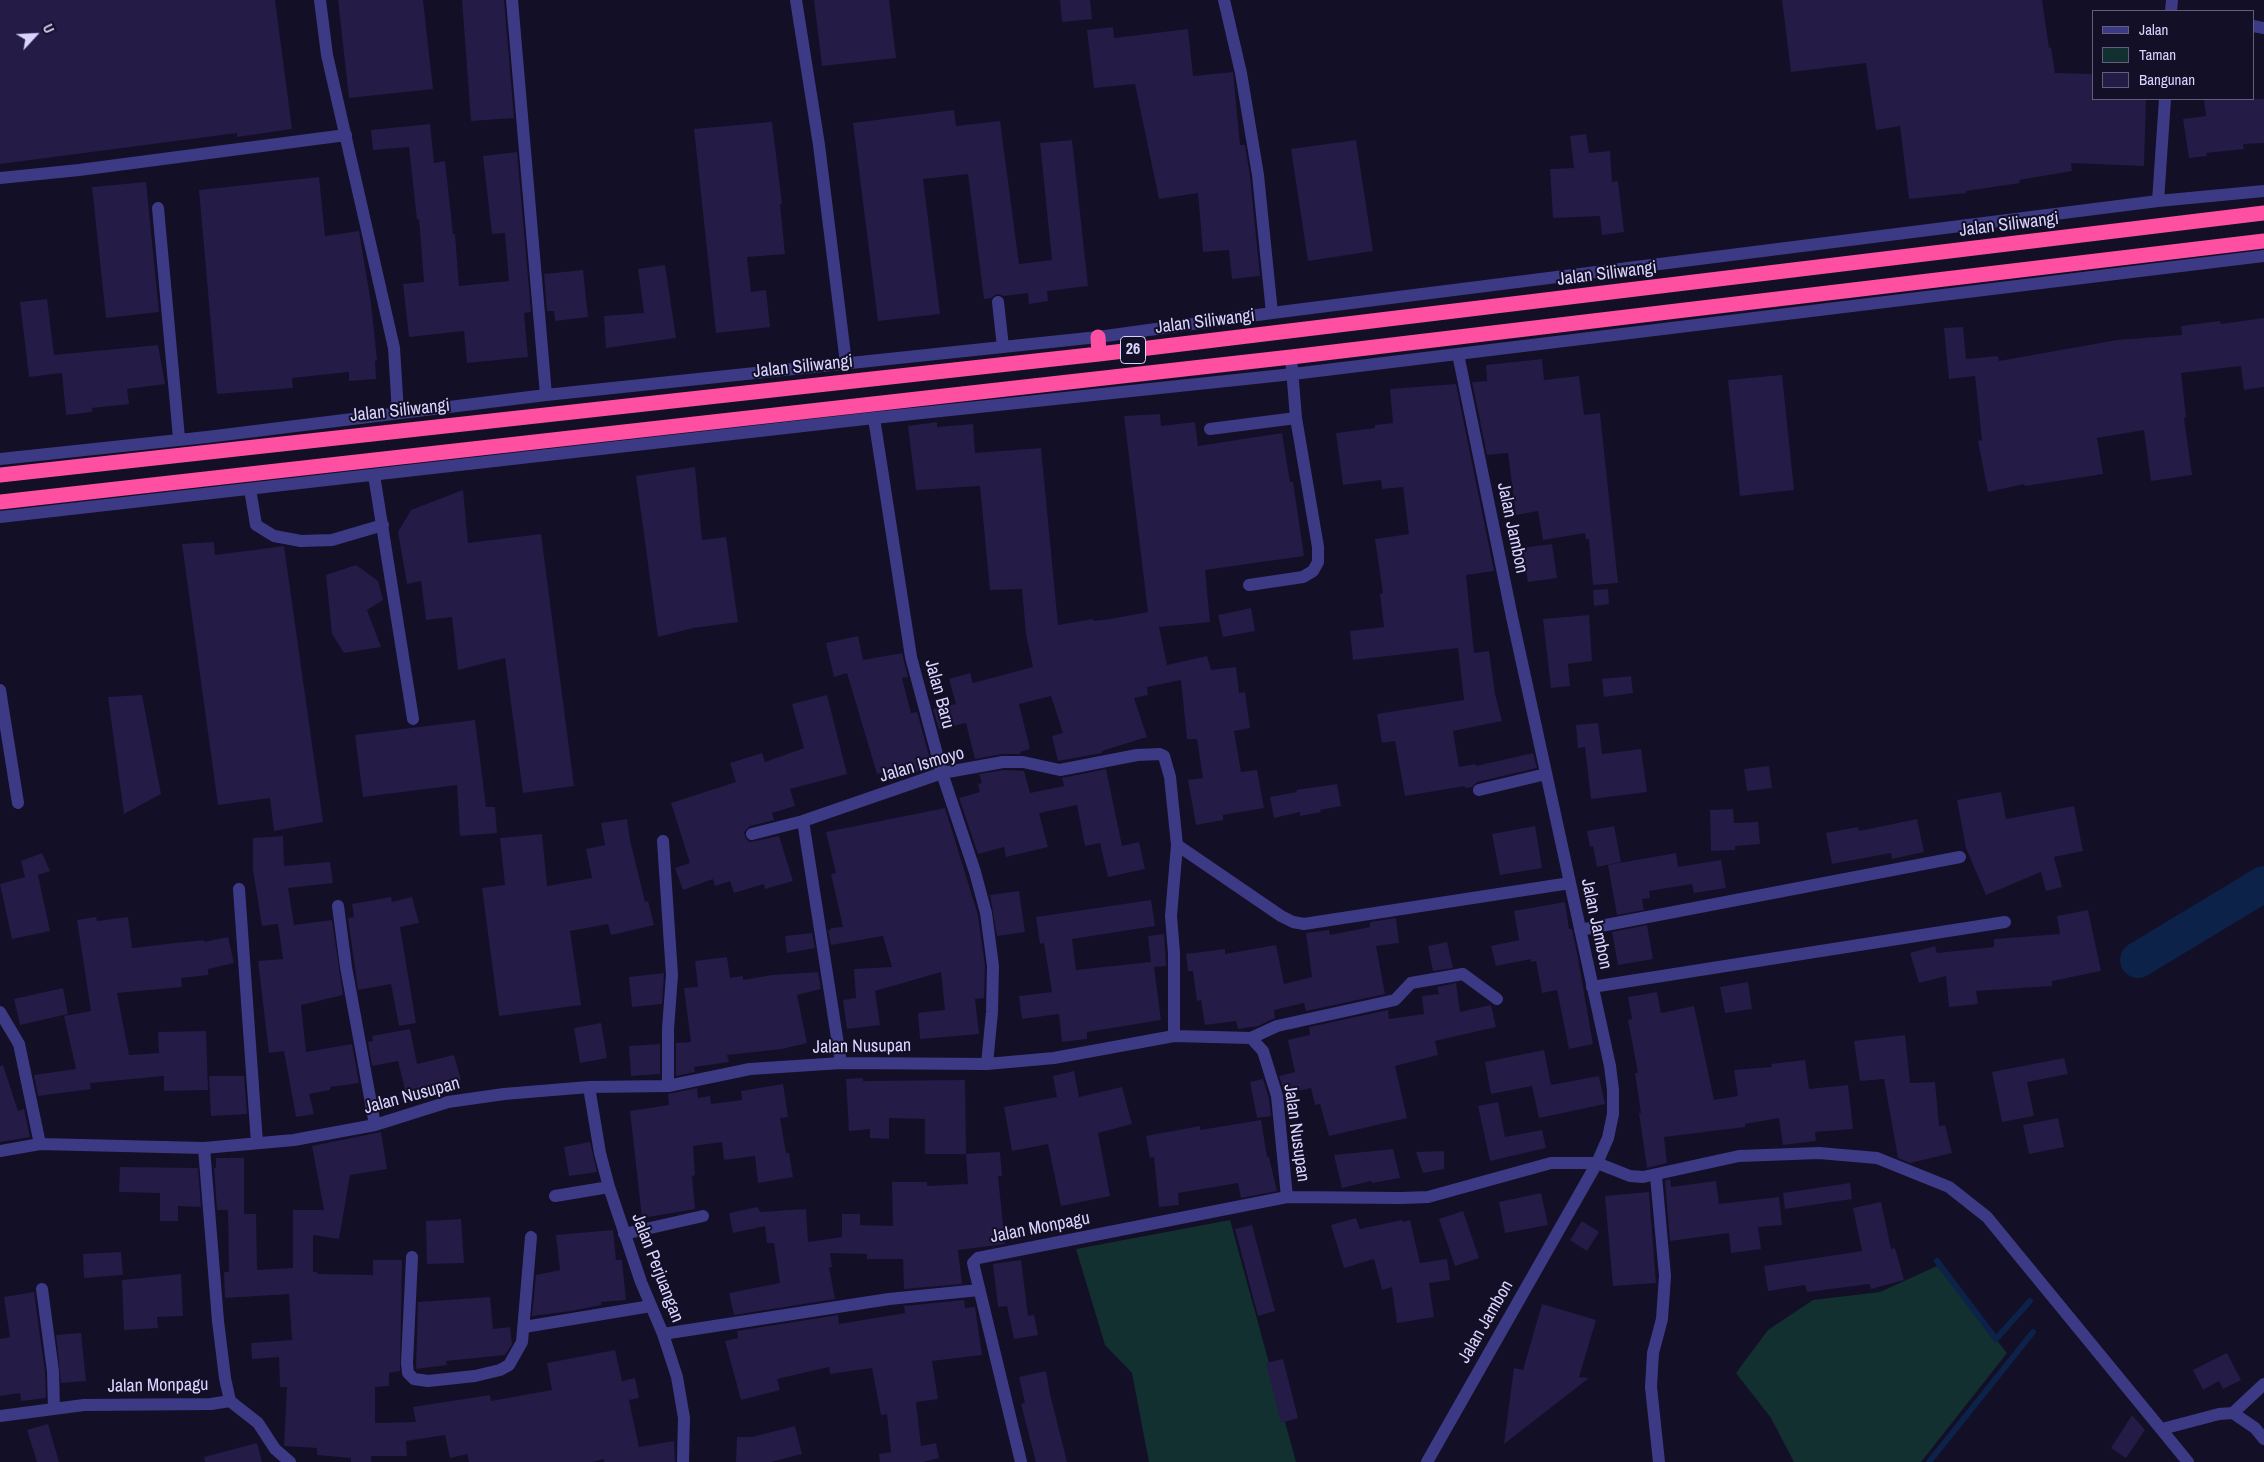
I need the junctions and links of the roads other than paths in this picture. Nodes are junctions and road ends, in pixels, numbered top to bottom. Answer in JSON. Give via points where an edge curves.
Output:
{"nodes":[{"id":1,"x":320,"y":0,"type":"edge"},
{"id":2,"x":512,"y":0,"type":"edge"},
{"id":3,"x":796,"y":0,"type":"edge"},
{"id":4,"x":1224,"y":0,"type":"edge"},
{"id":5,"x":2165,"y":100,"type":"edge"},
{"id":6,"x":346,"y":135,"type":"junction"},
{"id":7,"x":0,"y":178,"type":"edge"},
{"id":8,"x":2264,"y":191,"type":"edge"},
{"id":9,"x":2158,"y":202,"type":"junction"},
{"id":10,"x":158,"y":208,"type":"dead end"},
{"id":11,"x":2264,"y":213,"type":"edge"},
{"id":12,"x":2264,"y":241,"type":"edge"},
{"id":13,"x":2264,"y":256,"type":"edge"},
{"id":14,"x":998,"y":302,"type":"dead end"},
{"id":15,"x":1272,"y":312,"type":"junction"},
{"id":16,"x":1098,"y":337,"type":"junction"},
{"id":17,"x":1003,"y":347,"type":"junction"},
{"id":18,"x":1099,"y":354,"type":"junction"},
{"id":19,"x":1458,"y":354,"type":"junction"},
{"id":20,"x":1291,"y":357,"type":"junction"},
{"id":21,"x":846,"y":363,"type":"junction"},
{"id":22,"x":1293,"y":374,"type":"junction"},
{"id":23,"x":546,"y":396,"type":"junction"},
{"id":24,"x":398,"y":413,"type":"junction"},
{"id":25,"x":874,"y":418,"type":"junction"},
{"id":26,"x":1296,"y":418,"type":"junction"},
{"id":27,"x":1210,"y":429,"type":"dead end"},
{"id":28,"x":179,"y":438,"type":"junction"},
{"id":29,"x":208,"y":444,"type":"junction"},
{"id":30,"x":0,"y":459,"type":"edge"},
{"id":31,"x":0,"y":475,"type":"edge"},
{"id":32,"x":374,"y":475,"type":"junction"},
{"id":33,"x":250,"y":489,"type":"junction"},
{"id":34,"x":0,"y":502,"type":"edge"},
{"id":35,"x":0,"y":517,"type":"edge"},
{"id":36,"x":383,"y":525,"type":"junction"},
{"id":37,"x":1249,"y":585,"type":"dead end"},
{"id":38,"x":0,"y":690,"type":"edge"},
{"id":39,"x":413,"y":719,"type":"dead end"},
{"id":40,"x":942,"y":773,"type":"junction"},
{"id":41,"x":1546,"y":774,"type":"junction"},
{"id":42,"x":1479,"y":790,"type":"dead end"},
{"id":43,"x":18,"y":803,"type":"dead end"},
{"id":44,"x":803,"y":821,"type":"junction"},
{"id":45,"x":752,"y":834,"type":"dead end"},
{"id":46,"x":663,"y":841,"type":"dead end"},
{"id":47,"x":1177,"y":845,"type":"junction"},
{"id":48,"x":1960,"y":857,"type":"dead end"},
{"id":49,"x":1570,"y":883,"type":"junction"},
{"id":50,"x":238,"y":889,"type":"dead end"},
{"id":51,"x":338,"y":906,"type":"dead end"},
{"id":52,"x":2005,"y":922,"type":"dead end"},
{"id":53,"x":1580,"y":930,"type":"junction"},
{"id":54,"x":1592,"y":987,"type":"junction"},
{"id":55,"x":1497,"y":1000,"type":"dead end"},
{"id":56,"x":0,"y":1012,"type":"edge"},
{"id":57,"x":1174,"y":1036,"type":"junction"},
{"id":58,"x":1251,"y":1038,"type":"junction"},
{"id":59,"x":841,"y":1063,"type":"junction"},
{"id":60,"x":987,"y":1064,"type":"junction"},
{"id":61,"x":668,"y":1086,"type":"junction"},
{"id":62,"x":589,"y":1087,"type":"junction"},
{"id":63,"x":375,"y":1125,"type":"junction"},
{"id":64,"x":257,"y":1143,"type":"junction"},
{"id":65,"x":40,"y":1144,"type":"junction"},
{"id":66,"x":204,"y":1148,"type":"junction"},
{"id":67,"x":0,"y":1151,"type":"edge"},
{"id":68,"x":1597,"y":1163,"type":"junction"},
{"id":69,"x":1656,"y":1176,"type":"junction"},
{"id":70,"x":609,"y":1187,"type":"junction"},
{"id":71,"x":555,"y":1196,"type":"dead end"},
{"id":72,"x":1287,"y":1197,"type":"junction"},
{"id":73,"x":703,"y":1216,"type":"dead end"},
{"id":74,"x":624,"y":1234,"type":"junction"},
{"id":75,"x":531,"y":1237,"type":"dead end"},
{"id":76,"x":412,"y":1257,"type":"dead end"},
{"id":77,"x":42,"y":1289,"type":"dead end"},
{"id":78,"x":979,"y":1290,"type":"junction"},
{"id":79,"x":651,"y":1306,"type":"junction"},
{"id":80,"x":524,"y":1327,"type":"junction"},
{"id":81,"x":663,"y":1334,"type":"junction"},
{"id":82,"x":2264,"y":1384,"type":"edge"},
{"id":83,"x":230,"y":1401,"type":"junction"},
{"id":84,"x":54,"y":1409,"type":"junction"},
{"id":85,"x":2233,"y":1413,"type":"junction"},
{"id":86,"x":0,"y":1416,"type":"edge"},
{"id":87,"x":2162,"y":1429,"type":"junction"},
{"id":88,"x":2264,"y":1439,"type":"edge"},
{"id":89,"x":290,"y":1462,"type":"edge"},
{"id":90,"x":682,"y":1462,"type":"edge"},
{"id":91,"x":1021,"y":1462,"type":"edge"},
{"id":92,"x":1427,"y":1462,"type":"edge"},
{"id":93,"x":1659,"y":1462,"type":"edge"},
{"id":94,"x":2188,"y":1462,"type":"edge"}],
"edges":[{"from":1,"to":6,"type":"street","via":[[327,55]]},
{"from":2,"to":23,"type":"street"},
{"from":3,"to":21,"type":"street"},
{"from":4,"to":15,"type":"street","via":[[1241,73],[1258,175]]},
{"from":5,"to":9,"type":"street"},
{"from":6,"to":7,"type":"street"},
{"from":6,"to":24,"type":"street","via":[[394,348]]},
{"from":8,"to":9,"type":"street"},
{"from":9,"to":15,"type":"street"},
{"from":10,"to":28,"type":"street"},
{"from":11,"to":18,"type":"highway","name":"Jalan Siliwangi","number":"26"},
{"from":12,"to":20,"type":"highway","number":"26"},
{"from":13,"to":19,"type":"street"},
{"from":14,"to":17,"type":"street"},
{"from":15,"to":16,"type":"street"},
{"from":16,"to":17,"type":"street"},
{"from":16,"to":18,"type":"highway"},
{"from":17,"to":21,"type":"street"},
{"from":18,"to":29,"type":"highway","name":"Jalan Siliwangi","number":"26"},
{"from":19,"to":22,"type":"street"},
{"from":19,"to":41,"type":"street","name":"Jalan Jambon"},
{"from":20,"to":22,"type":"street"},
{"from":20,"to":34,"type":"highway","number":"26"},
{"from":21,"to":23,"type":"street"},
{"from":22,"to":25,"type":"street"},
{"from":22,"to":26,"type":"street"},
{"from":23,"to":24,"type":"street"},
{"from":24,"to":29,"type":"street"},
{"from":25,"to":32,"type":"street"},
{"from":25,"to":40,"type":"street","name":"Jalan Baru","via":[[908,641]]},
{"from":26,"to":27,"type":"street"},
{"from":26,"to":37,"type":"street","via":[[1318,562],[1313,571],[1303,577]]},
{"from":28,"to":29,"type":"street"},
{"from":28,"to":30,"type":"street"},
{"from":29,"to":31,"type":"highway","name":"Jalan Siliwangi","number":"26"},
{"from":32,"to":33,"type":"street"},
{"from":32,"to":36,"type":"street"},
{"from":33,"to":35,"type":"street"},
{"from":33,"to":36,"type":"street","via":[[256,525],[274,536],[332,540]]},
{"from":36,"to":39,"type":"street"},
{"from":38,"to":43,"type":"street"},
{"from":40,"to":44,"type":"street","name":"Jalan Ismoyo"},
{"from":40,"to":47,"type":"street","name":"Jalan Ismoyo","via":[[1010,762],[1060,770],[1137,755],[1160,754],[1164,756],[1170,777]]},
{"from":40,"to":60,"type":"street","name":"Jalan Baru","via":[[975,872],[991,943],[994,966]]},
{"from":41,"to":42,"type":"street"},
{"from":41,"to":49,"type":"street","name":"Jalan Jambon"},
{"from":44,"to":45,"type":"street","name":"Jalan Ismoyo"},
{"from":44,"to":59,"type":"street"},
{"from":46,"to":61,"type":"street","via":[[672,975]]},
{"from":47,"to":49,"type":"street","via":[[1281,916],[1304,924]]},
{"from":47,"to":57,"type":"street","name":"Jalan Ismoyo","via":[[1171,916]]},
{"from":48,"to":53,"type":"street"},
{"from":49,"to":53,"type":"street","name":"Jalan Jambon"},
{"from":50,"to":64,"type":"street"},
{"from":51,"to":63,"type":"street"},
{"from":52,"to":54,"type":"street"},
{"from":53,"to":54,"type":"street","name":"Jalan Jambon"},
{"from":54,"to":68,"type":"street","name":"Jalan Jambon","via":[[1613,1090],[1608,1138]]},
{"from":55,"to":58,"type":"street","via":[[1463,974],[1412,983],[1395,1000],[1277,1026]]},
{"from":56,"to":65,"type":"street","via":[[19,1044]]},
{"from":57,"to":58,"type":"street","name":"Jalan Nusupan"},
{"from":57,"to":60,"type":"street","name":"Jalan Nusupan","via":[[1054,1058]]},
{"from":58,"to":72,"type":"street","name":"Jalan Nusupan","via":[[1263,1051],[1277,1096]]},
{"from":59,"to":60,"type":"street","name":"Jalan Nusupan"},
{"from":59,"to":61,"type":"street","name":"Jalan Nusupan","via":[[750,1070]]},
{"from":61,"to":62,"type":"street","name":"Jalan Nusupan"},
{"from":62,"to":63,"type":"street","name":"Jalan Nusupan","via":[[448,1102]]},
{"from":62,"to":70,"type":"street","name":"Jalan Perjuangan"},
{"from":63,"to":64,"type":"street","name":"Jalan Nusupan","via":[[294,1140]]},
{"from":64,"to":66,"type":"street","name":"Jalan Nusupan"},
{"from":65,"to":66,"type":"street","name":"Jalan Nusupan"},
{"from":65,"to":67,"type":"street","name":"Jalan Nusupan"},
{"from":66,"to":83,"type":"street","via":[[218,1321],[224,1378]]},
{"from":68,"to":69,"type":"street","via":[[1630,1176]]},
{"from":68,"to":72,"type":"street","name":"Jalan Nusupan","via":[[1551,1163],[1428,1197]]},
{"from":68,"to":92,"type":"street","name":"Jalan Jambon"},
{"from":69,"to":87,"type":"street","via":[[1739,1156],[1819,1153],[1877,1158],[1949,1187],[1987,1217]]},
{"from":69,"to":93,"type":"street","via":[[1664,1276],[1662,1319],[1653,1353],[1651,1387]]},
{"from":70,"to":71,"type":"street"},
{"from":70,"to":74,"type":"street","name":"Jalan Perjuangan"},
{"from":72,"to":78,"type":"street","name":"Jalan Monpagu","via":[[978,1258],[973,1263]]},
{"from":73,"to":74,"type":"street"},
{"from":74,"to":79,"type":"street","name":"Jalan Perjuangan"},
{"from":75,"to":80,"type":"street"},
{"from":76,"to":80,"type":"street","via":[[407,1363],[408,1373],[414,1378],[428,1381],[500,1370],[509,1365],[516,1355]]},
{"from":77,"to":84,"type":"street","via":[[54,1371]]},
{"from":78,"to":81,"type":"street","via":[[889,1299]]},
{"from":78,"to":91,"type":"street","name":"Jalan Monpagu"},
{"from":79,"to":80,"type":"street"},
{"from":79,"to":81,"type":"street","name":"Jalan Perjuangan"},
{"from":81,"to":90,"type":"street","name":"Jalan Perjuangan","via":[[682,1396]]},
{"from":82,"to":85,"type":"street"},
{"from":83,"to":84,"type":"street","name":"Jalan Monpagu","via":[[84,1405]]},
{"from":83,"to":89,"type":"street","name":"Jalan Monpagu","via":[[258,1423],[275,1449]]},
{"from":84,"to":86,"type":"street","name":"Jalan Monpagu"},
{"from":85,"to":87,"type":"street"},
{"from":85,"to":88,"type":"street","via":[[2255,1428]]},
{"from":87,"to":94,"type":"street"}]}
